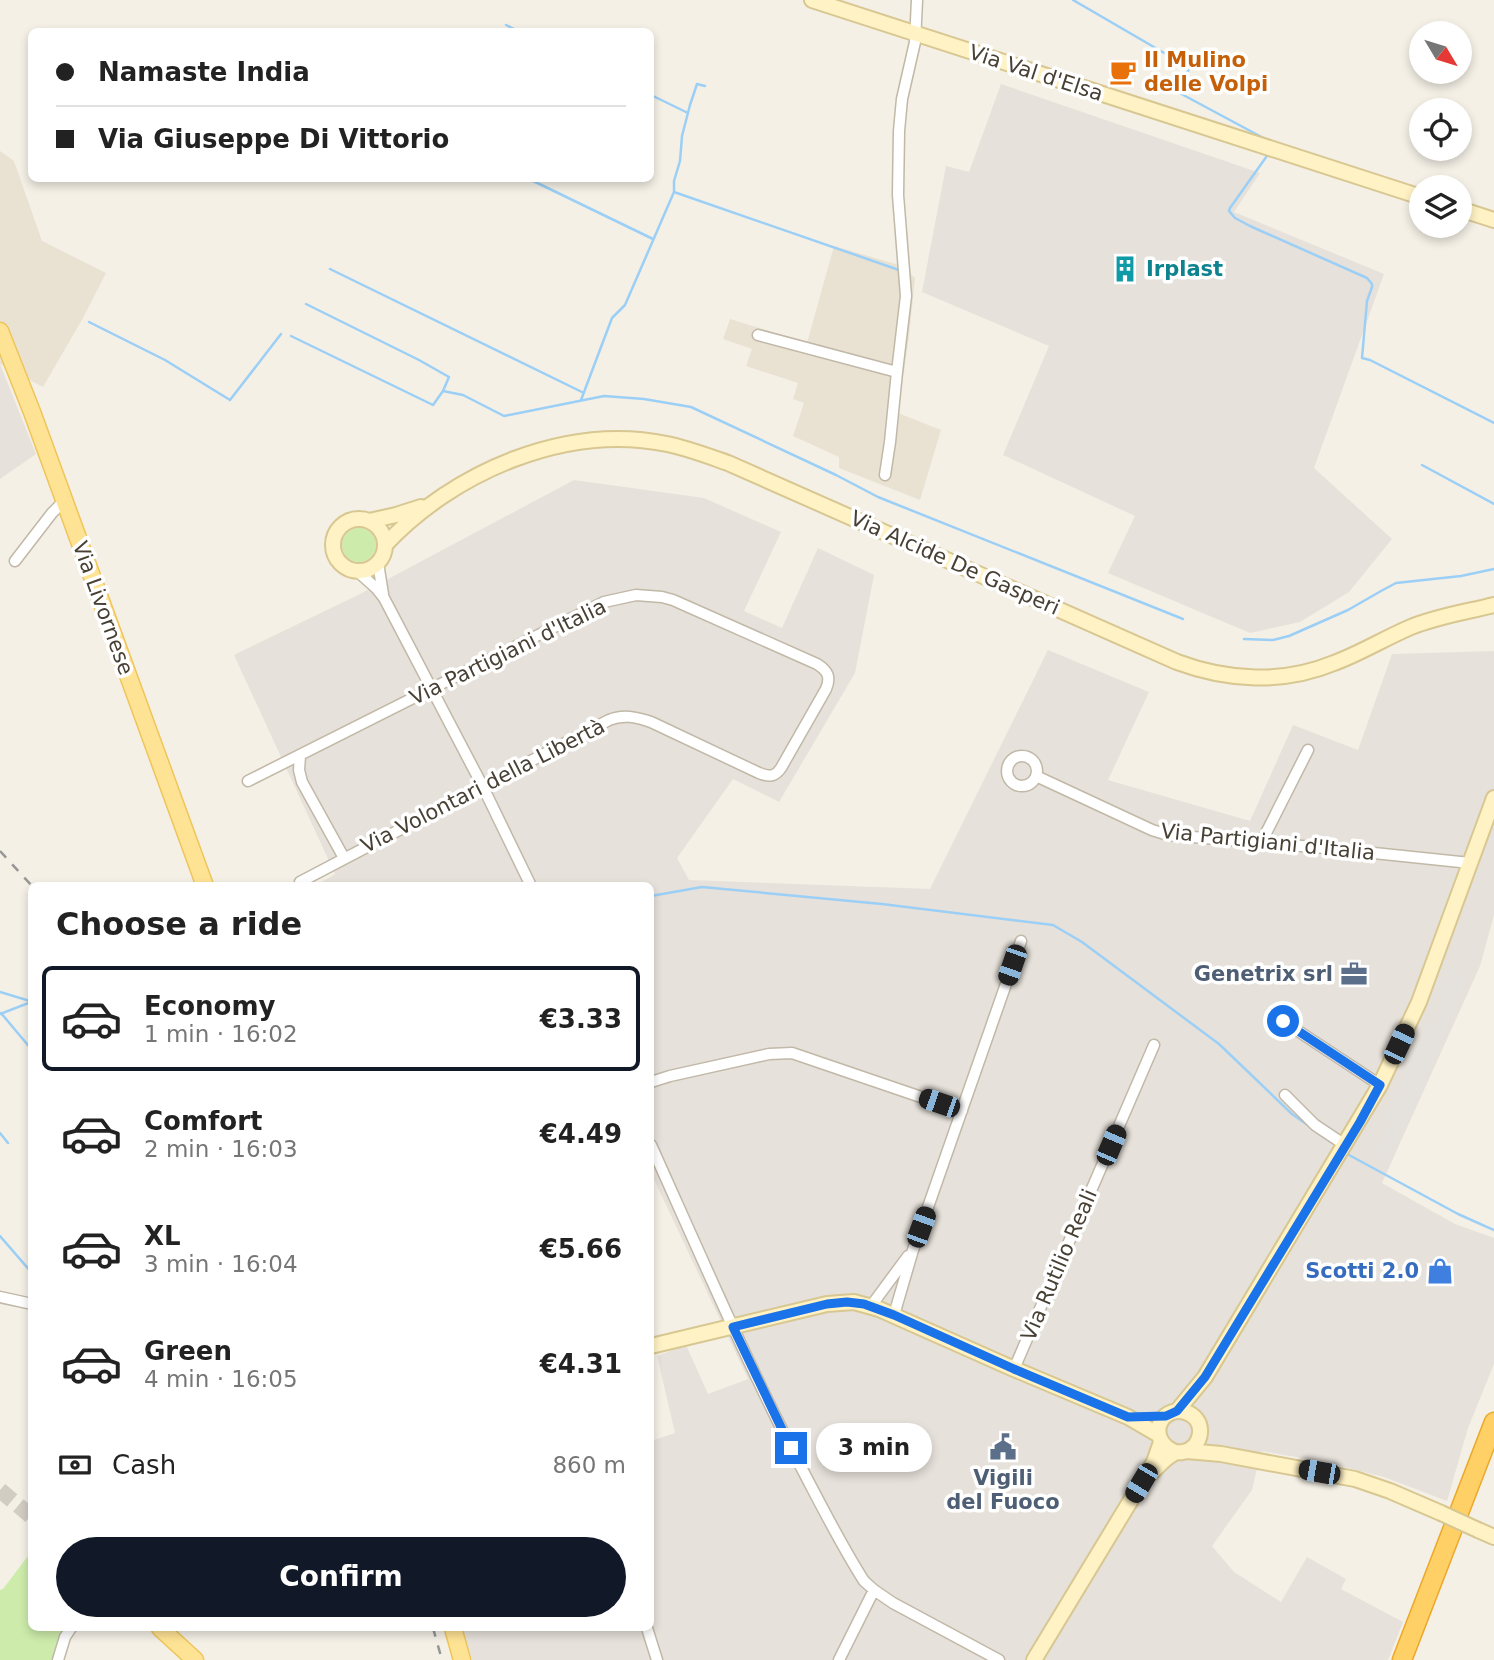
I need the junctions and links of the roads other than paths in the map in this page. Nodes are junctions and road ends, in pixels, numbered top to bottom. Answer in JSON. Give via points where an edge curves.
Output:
{"nodes":[{"id":1,"x":812,"y":0,"type":"edge"},
{"id":2,"x":918,"y":0,"type":"edge"},
{"id":3,"x":915,"y":34,"type":"junction"},
{"id":4,"x":1409,"y":193,"type":"edge"},
{"id":5,"x":1472,"y":213,"type":"edge"},
{"id":6,"x":1494,"y":220,"type":"edge"},
{"id":7,"x":0,"y":331,"type":"edge"},
{"id":8,"x":758,"y":335,"type":"dead end"},
{"id":9,"x":5,"y":354,"type":"edge"},
{"id":10,"x":897,"y":372,"type":"junction"},
{"id":11,"x":885,"y":475,"type":"dead end"},
{"id":12,"x":64,"y":501,"type":"junction"},
{"id":13,"x":432,"y":503,"type":"junction"},
{"id":14,"x":369,"y":521,"type":"junction"},
{"id":15,"x":385,"y":545,"type":"junction"},
{"id":16,"x":15,"y":561,"type":"dead end"},
{"id":17,"x":378,"y":563,"type":"junction"},
{"id":18,"x":357,"y":571,"type":"junction"},
{"id":19,"x":384,"y":598,"type":"junction"},
{"id":20,"x":1489,"y":608,"type":"edge"},
{"id":21,"x":430,"y":690,"type":"junction"},
{"id":22,"x":1308,"y":750,"type":"dead end"},
{"id":23,"x":300,"y":756,"type":"junction"},
{"id":24,"x":781,"y":768,"type":"joint"},
{"id":25,"x":1036,"y":776,"type":"dead end"},
{"id":26,"x":248,"y":781,"type":"dead end"},
{"id":27,"x":482,"y":785,"type":"junction"},
{"id":28,"x":1494,"y":799,"type":"edge"},
{"id":29,"x":1261,"y":844,"type":"junction"},
{"id":30,"x":344,"y":858,"type":"junction"},
{"id":31,"x":1470,"y":863,"type":"junction"},
{"id":32,"x":204,"y":882,"type":"edge"},
{"id":33,"x":300,"y":882,"type":"dead end"},
{"id":34,"x":529,"y":882,"type":"edge"},
{"id":35,"x":1021,"y":941,"type":"dead end"},
{"id":36,"x":1283,"y":1021,"type":"dead end"},
{"id":37,"x":1154,"y":1045,"type":"dead end"},
{"id":38,"x":654,"y":1081,"type":"edge"},
{"id":39,"x":1380,"y":1085,"type":"junction"},
{"id":40,"x":1285,"y":1095,"type":"dead end"},
{"id":41,"x":962,"y":1111,"type":"junction"},
{"id":42,"x":1345,"y":1145,"type":"junction"},
{"id":43,"x":654,"y":1152,"type":"edge"},
{"id":44,"x":913,"y":1250,"type":"junction"},
{"id":45,"x":0,"y":1297,"type":"edge"},
{"id":46,"x":28,"y":1303,"type":"edge"},
{"id":47,"x":871,"y":1306,"type":"junction"},
{"id":48,"x":894,"y":1315,"type":"junction"},
{"id":49,"x":733,"y":1327,"type":"junction"},
{"id":50,"x":654,"y":1345,"type":"edge"},
{"id":51,"x":1014,"y":1369,"type":"junction"},
{"id":52,"x":1205,"y":1377,"type":"junction"},
{"id":53,"x":1171,"y":1413,"type":"junction"},
{"id":54,"x":1128,"y":1417,"type":"junction"},
{"id":55,"x":1197,"y":1422,"type":"junction"},
{"id":56,"x":1494,"y":1422,"type":"edge"},
{"id":57,"x":1160,"y":1438,"type":"junction"},
{"id":58,"x":1494,"y":1450,"type":"edge"},
{"id":59,"x":1181,"y":1452,"type":"junction"},
{"id":60,"x":1221,"y":1454,"type":"junction"},
{"id":61,"x":1141,"y":1483,"type":"junction"},
{"id":62,"x":1494,"y":1537,"type":"edge"},
{"id":63,"x":874,"y":1590,"type":"junction"},
{"id":64,"x":69,"y":1631,"type":"edge"},
{"id":65,"x":163,"y":1631,"type":"edge"},
{"id":66,"x":454,"y":1631,"type":"edge"},
{"id":67,"x":649,"y":1631,"type":"edge"},
{"id":68,"x":58,"y":1660,"type":"edge"},
{"id":69,"x":195,"y":1660,"type":"edge"},
{"id":70,"x":462,"y":1660,"type":"edge"},
{"id":71,"x":657,"y":1660,"type":"edge"},
{"id":72,"x":839,"y":1660,"type":"edge"},
{"id":73,"x":999,"y":1660,"type":"edge"},
{"id":74,"x":1034,"y":1660,"type":"edge"},
{"id":75,"x":1402,"y":1660,"type":"edge"},
{"id":76,"x":1413,"y":1660,"type":"edge"}],
"edges":[{"from":1,"to":3,"type":"street","name":"Via Val d'Elsa"},
{"from":2,"to":3,"type":"street"},
{"from":3,"to":4,"type":"street","name":"Via Val d'Elsa"},
{"from":3,"to":10,"type":"street","via":[[899,131],[898,195],[906,296]]},
{"from":5,"to":6,"type":"street"},
{"from":7,"to":9,"type":"main road","name":"Via Livornese"},
{"from":8,"to":10,"type":"street"},
{"from":9,"to":12,"type":"main road","name":"Via Livornese"},
{"from":10,"to":11,"type":"street"},
{"from":12,"to":16,"type":"street"},
{"from":12,"to":32,"type":"main road","name":"Via Livornese"},
{"from":13,"to":14,"type":"street","name":"Via Alcide De Gasperi"},
{"from":13,"to":15,"type":"street","name":"Via Alcide De Gasperi"},
{"from":13,"to":20,"type":"street","name":"Via Alcide De Gasperi","via":[[500,465],[555,445],[622,439],[666,443],[752,472],[1177,662],[1238,677],[1310,672],[1413,626]]},
{"from":14,"to":15,"type":"street","via":[[379,527]]},
{"from":14,"to":18,"type":"street","via":[[345,523],[335,536],[338,559]]},
{"from":15,"to":17,"type":"street"},
{"from":17,"to":18,"type":"street"},
{"from":17,"to":19,"type":"street"},
{"from":18,"to":19,"type":"street"},
{"from":19,"to":21,"type":"street"},
{"from":21,"to":23,"type":"street","name":"Via Partigiani d'Italia"},
{"from":21,"to":24,"type":"street","name":"Via Partigiani d'Italia","via":[[604,602],[636,595],[662,597],[827,672],[829,683]]},
{"from":21,"to":27,"type":"street"},
{"from":22,"to":29,"type":"street"},
{"from":23,"to":26,"type":"street","name":"Via Partigiani d'Italia"},
{"from":23,"to":30,"type":"street","name":"Via Volontari della Libertà","via":[[302,782]]},
{"from":24,"to":27,"type":"street","name":"Via Volontari della Libertà","via":[[774,775],[764,775],[651,722],[621,716]]},
{"from":25,"to":29,"type":"street","name":"Via Partigiani d'Italia","via":[[1168,835]]},
{"from":27,"to":30,"type":"street","name":"Via Volontari della Libertà"},
{"from":27,"to":34,"type":"street"},
{"from":28,"to":31,"type":"street"},
{"from":29,"to":31,"type":"street","name":"Via Partigiani d'Italia"},
{"from":30,"to":33,"type":"street","name":"Via Volontari della Libertà"},
{"from":31,"to":39,"type":"street","via":[[1419,1002]]},
{"from":35,"to":41,"type":"street"},
{"from":36,"to":39,"type":"street"},
{"from":37,"to":51,"type":"street","name":"Via Rutilio Reali"},
{"from":38,"to":41,"type":"street","via":[[769,1054],[792,1053]]},
{"from":39,"to":42,"type":"street"},
{"from":40,"to":42,"type":"street","via":[[1315,1125]]},
{"from":41,"to":44,"type":"street"},
{"from":42,"to":52,"type":"street"},
{"from":43,"to":49,"type":"street"},
{"from":44,"to":47,"type":"street"},
{"from":44,"to":48,"type":"street"},
{"from":45,"to":46,"type":"street"},
{"from":47,"to":48,"type":"street"},
{"from":47,"to":49,"type":"street","via":[[839,1302]]},
{"from":48,"to":51,"type":"street"},
{"from":49,"to":50,"type":"street"},
{"from":49,"to":63,"type":"street","via":[[823,1509],[864,1581]]},
{"from":51,"to":54,"type":"street"},
{"from":52,"to":53,"type":"street"},
{"from":52,"to":55,"type":"street"},
{"from":53,"to":54,"type":"street"},
{"from":53,"to":55,"type":"street","via":[[1189,1413]]},
{"from":53,"to":57,"type":"street","via":[[1161,1421]]},
{"from":54,"to":57,"type":"street"},
{"from":55,"to":59,"type":"street","via":[[1198,1441]]},
{"from":55,"to":60,"type":"street"},
{"from":56,"to":75,"type":"highway"},
{"from":57,"to":59,"type":"street","via":[[1165,1447]]},
{"from":57,"to":61,"type":"street","via":[[1154,1462]]},
{"from":58,"to":76,"type":"highway"},
{"from":59,"to":60,"type":"street"},
{"from":59,"to":61,"type":"street"},
{"from":60,"to":62,"type":"street","bridge":true,"via":[[1355,1479]]},
{"from":61,"to":74,"type":"street"},
{"from":63,"to":72,"type":"street"},
{"from":63,"to":73,"type":"street"},
{"from":64,"to":68,"type":"street"},
{"from":65,"to":69,"type":"main road"},
{"from":66,"to":70,"type":"main road"},
{"from":67,"to":71,"type":"street"}]}
